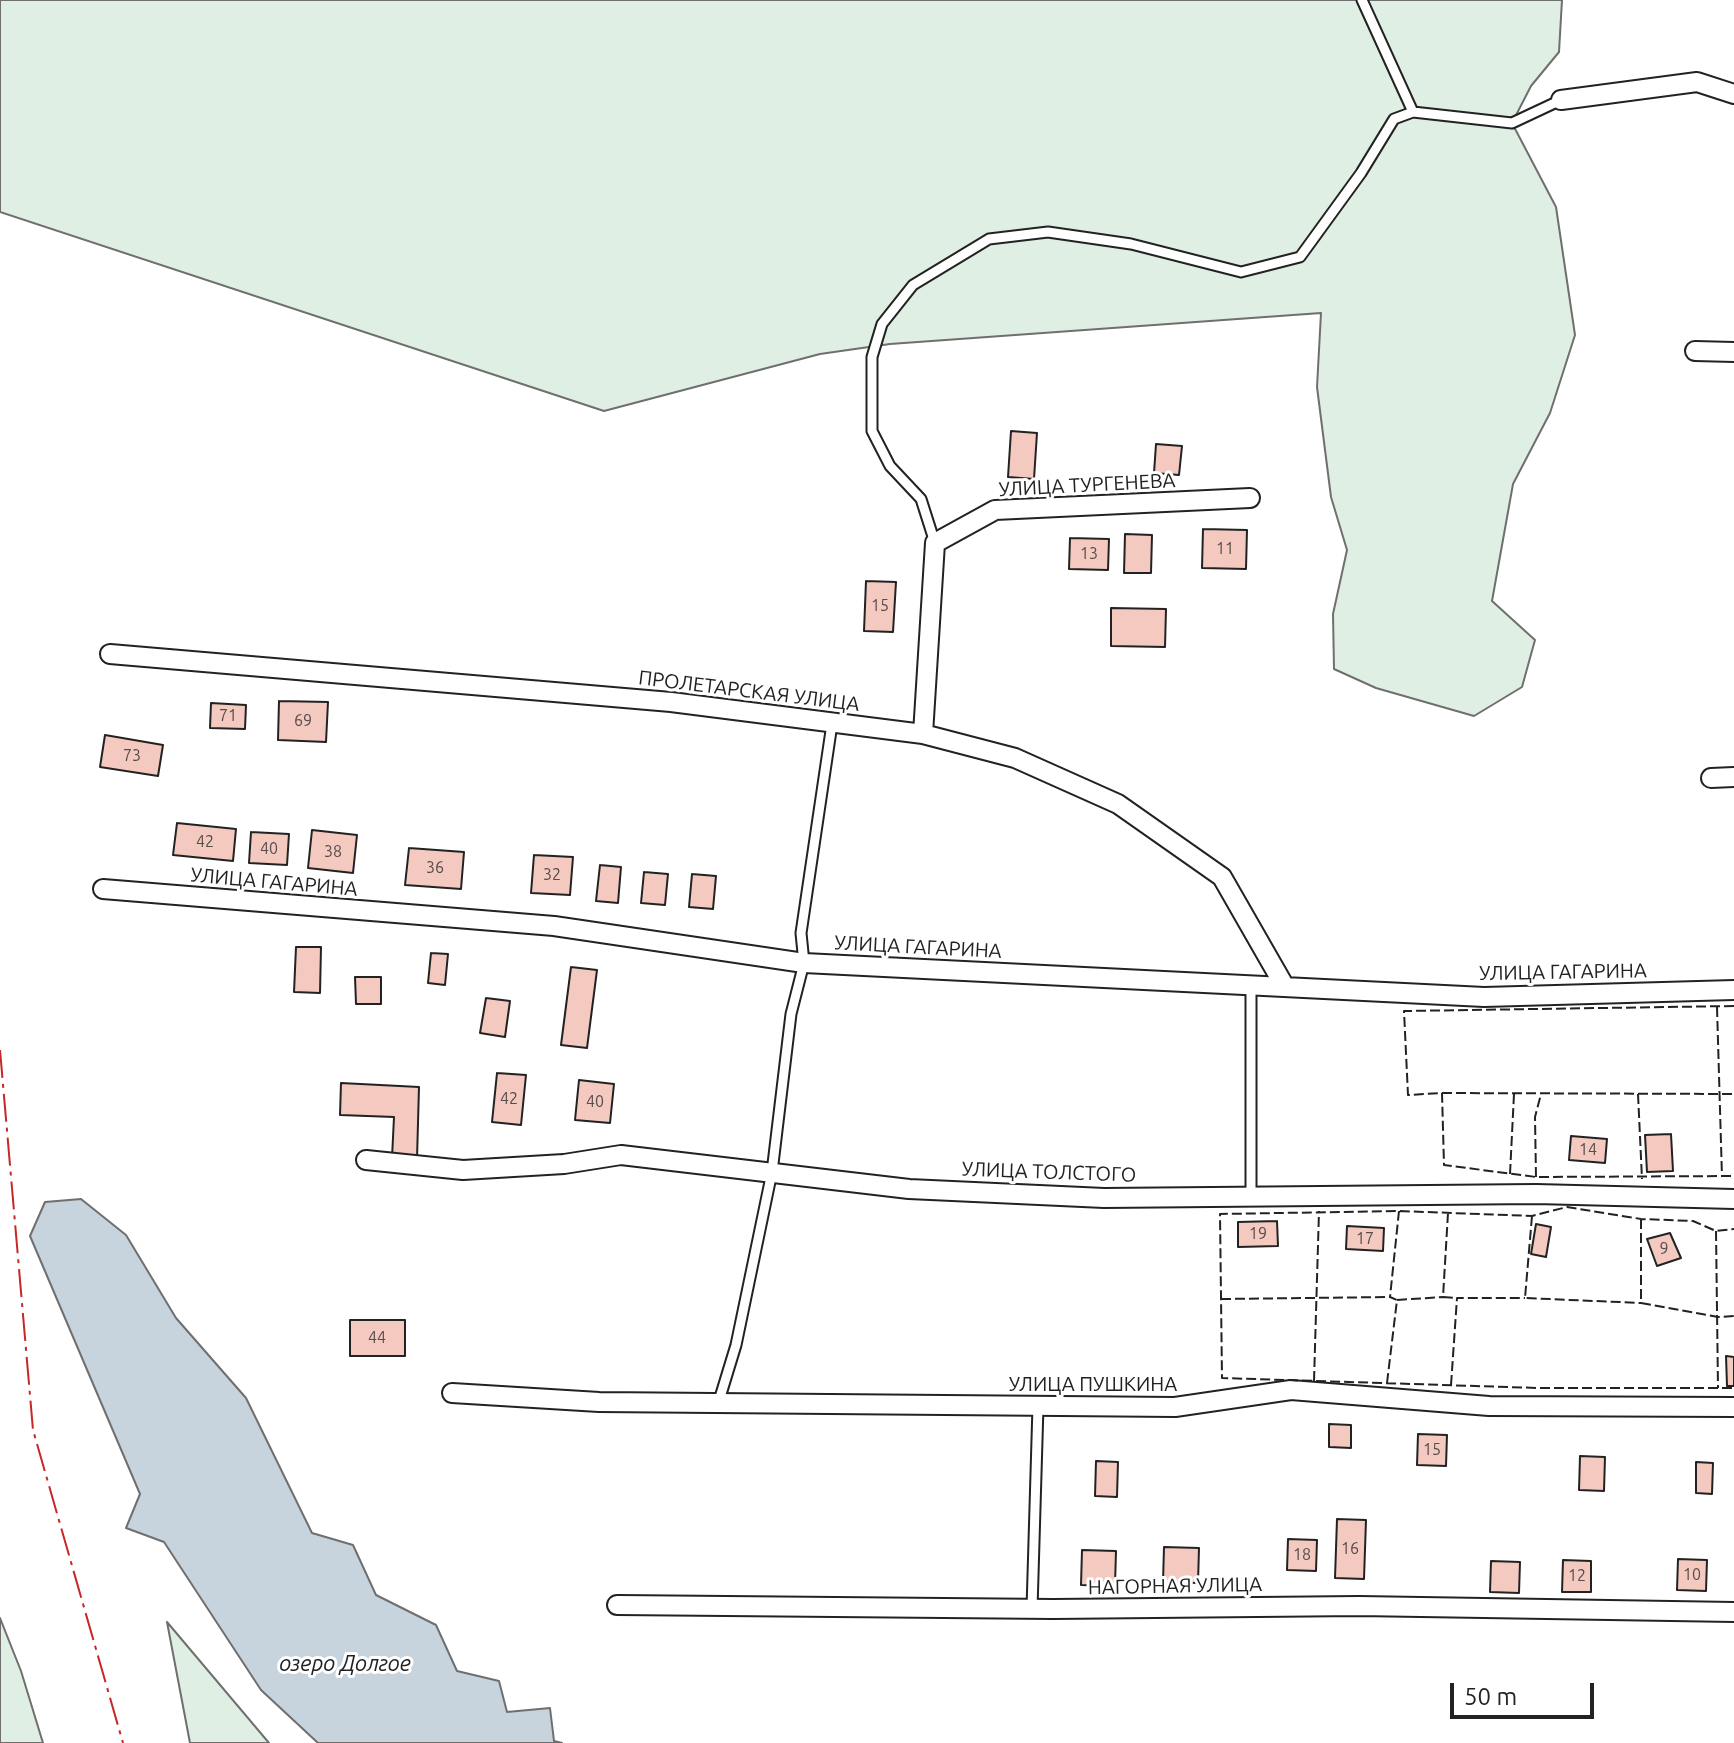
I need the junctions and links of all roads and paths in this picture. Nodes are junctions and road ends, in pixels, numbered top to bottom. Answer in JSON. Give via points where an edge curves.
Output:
{"nodes":[{"id":1,"x":1362,"y":0,"type":"edge"},
{"id":2,"x":1734,"y":94,"type":"edge"},
{"id":3,"x":1561,"y":100,"type":"joint"},
{"id":4,"x":1413,"y":112,"type":"junction"},
{"id":5,"x":1695,"y":351,"type":"dead end"},
{"id":6,"x":1734,"y":352,"type":"edge"},
{"id":7,"x":1250,"y":498,"type":"dead end"},
{"id":8,"x":935,"y":543,"type":"junction"},
{"id":9,"x":110,"y":654,"type":"dead end"},
{"id":10,"x":832,"y":724,"type":"junction"},
{"id":11,"x":923,"y":734,"type":"junction"},
{"id":12,"x":1734,"y":777,"type":"edge"},
{"id":13,"x":1711,"y":778,"type":"dead end"},
{"id":14,"x":103,"y":889,"type":"dead end"},
{"id":15,"x":804,"y":963,"type":"junction"},
{"id":16,"x":1251,"y":987,"type":"junction"},
{"id":17,"x":1285,"y":987,"type":"junction"},
{"id":18,"x":1734,"y":990,"type":"edge"},
{"id":19,"x":366,"y":1160,"type":"dead end"},
{"id":20,"x":772,"y":1172,"type":"junction"},
{"id":21,"x":1251,"y":1195,"type":"junction"},
{"id":22,"x":1734,"y":1199,"type":"edge"},
{"id":23,"x":452,"y":1393,"type":"dead end"},
{"id":24,"x":718,"y":1404,"type":"junction"},
{"id":25,"x":1038,"y":1406,"type":"junction"},
{"id":26,"x":1734,"y":1407,"type":"edge"},
{"id":27,"x":617,"y":1605,"type":"dead end"},
{"id":28,"x":1032,"y":1609,"type":"junction"},
{"id":29,"x":1734,"y":1612,"type":"edge"}],
"edges":[{"from":1,"to":4,"type":"lane"},
{"from":2,"to":3,"type":"street","via":[[1697,82]]},
{"from":3,"to":4,"type":"lane","via":[[1512,123]]},
{"from":4,"to":8,"type":"lane","via":[[1394,119],[1300,257],[1241,272],[1131,244],[1048,232],[989,239],[913,285],[882,324],[872,357],[872,431],[890,466],[921,499]]},
{"from":5,"to":6,"type":"street"},
{"from":7,"to":8,"type":"street","name":"УЛИЦА ТУРГЕНЕВА","via":[[995,510]]},
{"from":8,"to":11,"type":"street"},
{"from":9,"to":10,"type":"street","name":"ПРОЛЕТАРСКАЯ УЛИЦА","via":[[671,702]]},
{"from":10,"to":11,"type":"street","name":"ПРОЛЕТАРСКАЯ УЛИЦА"},
{"from":10,"to":15,"type":"lane","via":[[801,933]]},
{"from":11,"to":17,"type":"street","name":"ПРОЛЕТАРСКАЯ УЛИЦА","via":[[1015,758],[1118,804],[1222,877]]},
{"from":12,"to":13,"type":"street"},
{"from":14,"to":15,"type":"street","name":"УЛИЦА ГАГАРИНА","via":[[554,926]]},
{"from":15,"to":16,"type":"street","name":"УЛИЦА ГАГАРИНА"},
{"from":15,"to":20,"type":"lane","via":[[791,1014]]},
{"from":16,"to":17,"type":"street","name":"УЛИЦА ГАГАРИНА"},
{"from":16,"to":21,"type":"lane"},
{"from":17,"to":18,"type":"street","name":"УЛИЦА ГАГАРИНА","via":[[1484,997]]},
{"from":19,"to":20,"type":"street","name":"УЛИЦА ТОЛСТОГО","via":[[463,1170],[621,1155]]},
{"from":20,"to":21,"type":"street","name":"УЛИЦА ТОЛСТОГО","via":[[924,1190],[1104,1198]]},
{"from":20,"to":24,"type":"lane","via":[[736,1345]]},
{"from":21,"to":22,"type":"street","name":"УЛИЦА ТОЛСТОГО"},
{"from":23,"to":24,"type":"street","name":"УЛИЦА ПУШКИНА"},
{"from":24,"to":25,"type":"street","name":"УЛИЦА ПУШКИНА"},
{"from":25,"to":26,"type":"street","name":"УЛИЦА ПУШКИНА","via":[[1175,1407],[1291,1390],[1489,1406]]},
{"from":25,"to":28,"type":"lane"},
{"from":27,"to":28,"type":"street","name":"НАГОРНАЯ УЛИЦА"},
{"from":28,"to":29,"type":"street","name":"НАГОРНАЯ УЛИЦА","via":[[1359,1606]]}]}
